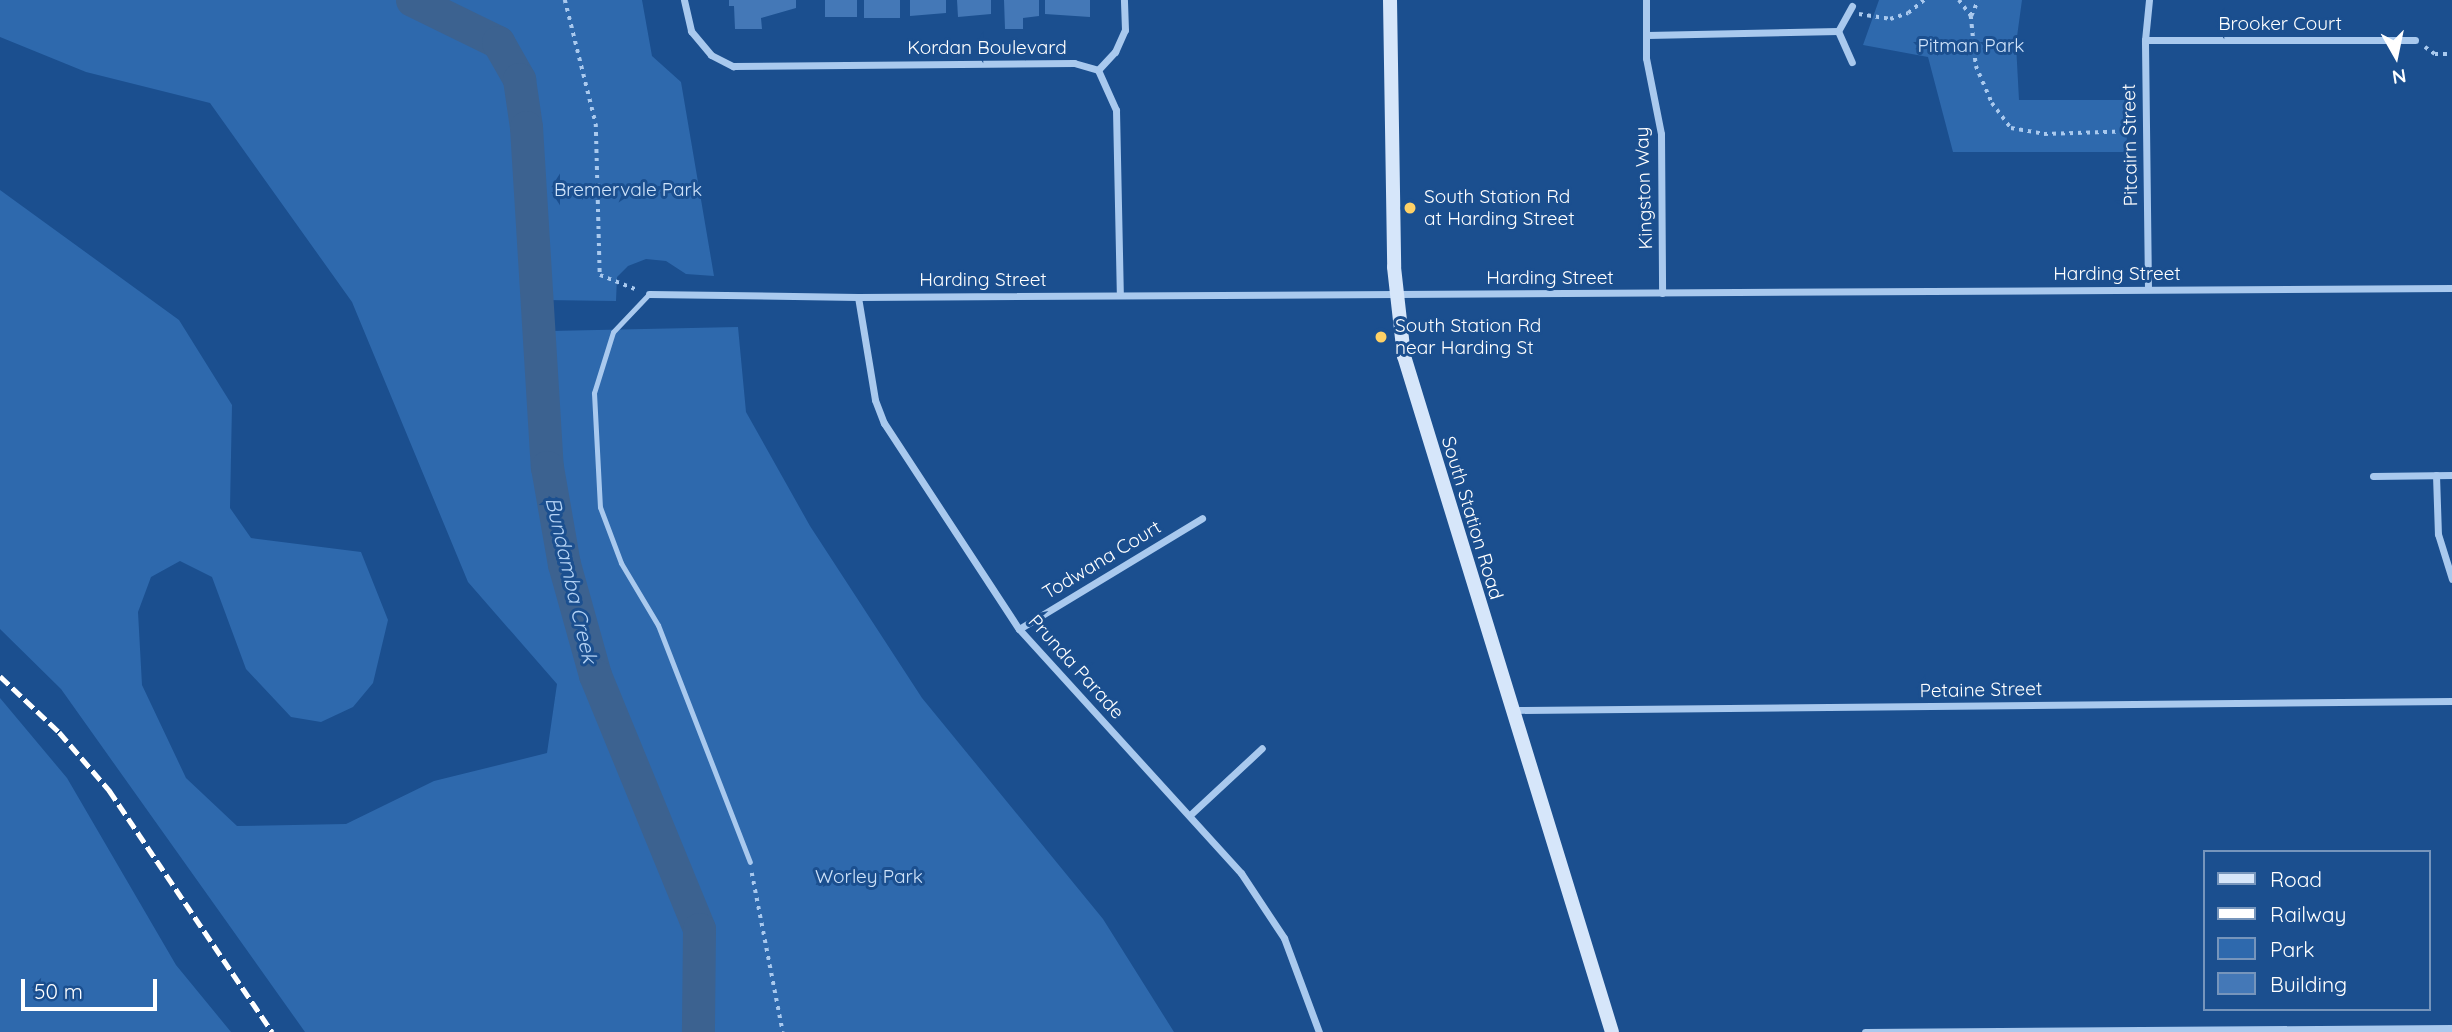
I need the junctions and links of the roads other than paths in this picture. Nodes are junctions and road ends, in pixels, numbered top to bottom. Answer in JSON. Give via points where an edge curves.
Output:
{"nodes":[{"id":1,"x":684,"y":0,"type":"edge"},
{"id":2,"x":1124,"y":0,"type":"edge"},
{"id":3,"x":1390,"y":0,"type":"edge"},
{"id":4,"x":1646,"y":0,"type":"edge"},
{"id":5,"x":2149,"y":0,"type":"edge"},
{"id":6,"x":1852,"y":6,"type":"dead end"},
{"id":7,"x":1838,"y":31,"type":"junction"},
{"id":8,"x":1647,"y":35,"type":"junction"},
{"id":9,"x":2145,"y":40,"type":"junction"},
{"id":10,"x":2415,"y":40,"type":"road end"},
{"id":11,"x":1852,"y":62,"type":"dead end"},
{"id":12,"x":1098,"y":70,"type":"junction"},
{"id":13,"x":2452,"y":288,"type":"edge"},
{"id":14,"x":2148,"y":289,"type":"junction"},
{"id":15,"x":1395,"y":293,"type":"junction"},
{"id":16,"x":1662,"y":293,"type":"junction"},
{"id":17,"x":649,"y":294,"type":"joint"},
{"id":18,"x":1120,"y":295,"type":"junction"},
{"id":19,"x":858,"y":297,"type":"junction"},
{"id":20,"x":2436,"y":475,"type":"junction"},
{"id":21,"x":2452,"y":475,"type":"edge"},
{"id":22,"x":2373,"y":476,"type":"dead end"},
{"id":23,"x":1202,"y":518,"type":"dead end"},
{"id":24,"x":2452,"y":579,"type":"edge"},
{"id":25,"x":1019,"y":629,"type":"junction"},
{"id":26,"x":2452,"y":701,"type":"edge"},
{"id":27,"x":1510,"y":710,"type":"junction"},
{"id":28,"x":1262,"y":748,"type":"dead end"},
{"id":29,"x":1190,"y":815,"type":"junction"},
{"id":30,"x":750,"y":862,"type":"road end"},
{"id":31,"x":2452,"y":1028,"type":"edge"},
{"id":32,"x":1320,"y":1032,"type":"edge"},
{"id":33,"x":1612,"y":1032,"type":"edge"},
{"id":34,"x":1865,"y":1032,"type":"edge"}],
"edges":[{"from":1,"to":12,"type":"street","name":"Kordan Boulevard","via":[[691,31],[711,55],[733,66],[1074,63]]},
{"from":2,"to":12,"type":"street","via":[[1125,30],[1115,52]]},
{"from":3,"to":15,"type":"main road","name":"South Station Road"},
{"from":4,"to":8,"type":"street","name":"Kingston Way"},
{"from":5,"to":9,"type":"street","name":"Pitcairn Street"},
{"from":6,"to":7,"type":"street"},
{"from":7,"to":8,"type":"street"},
{"from":7,"to":11,"type":"street"},
{"from":8,"to":16,"type":"street","name":"Kingston Way","via":[[1661,134]]},
{"from":9,"to":10,"type":"street","name":"Brooker Court"},
{"from":9,"to":14,"type":"street","name":"Pitcairn Street"},
{"from":12,"to":18,"type":"street","via":[[1116,110]]},
{"from":13,"to":14,"type":"street","name":"Harding Street"},
{"from":14,"to":16,"type":"street","name":"Harding Street"},
{"from":15,"to":16,"type":"street","name":"Harding Street"},
{"from":15,"to":18,"type":"street","name":"Harding Street"},
{"from":15,"to":27,"type":"main road","name":"South Station Road","via":[[1412,387]]},
{"from":17,"to":19,"type":"street","name":"Harding Street"},
{"from":17,"to":30,"type":"lane","via":[[613,332],[594,393],[600,507],[621,563],[658,625]]},
{"from":18,"to":19,"type":"street","name":"Harding Street"},
{"from":19,"to":25,"type":"street","name":"Prunda Parade","via":[[875,400],[884,424]]},
{"from":20,"to":21,"type":"street"},
{"from":20,"to":22,"type":"street"},
{"from":20,"to":24,"type":"street","via":[[2438,534]]},
{"from":23,"to":25,"type":"street","name":"Todwana Court"},
{"from":25,"to":29,"type":"street","name":"Prunda Parade"},
{"from":26,"to":27,"type":"street","name":"Petaine Street"},
{"from":27,"to":33,"type":"main road","name":"South Station Road"},
{"from":28,"to":29,"type":"street"},
{"from":29,"to":32,"type":"street","name":"Prunda Parade","via":[[1241,873],[1284,938]]},
{"from":31,"to":34,"type":"street"}]}
